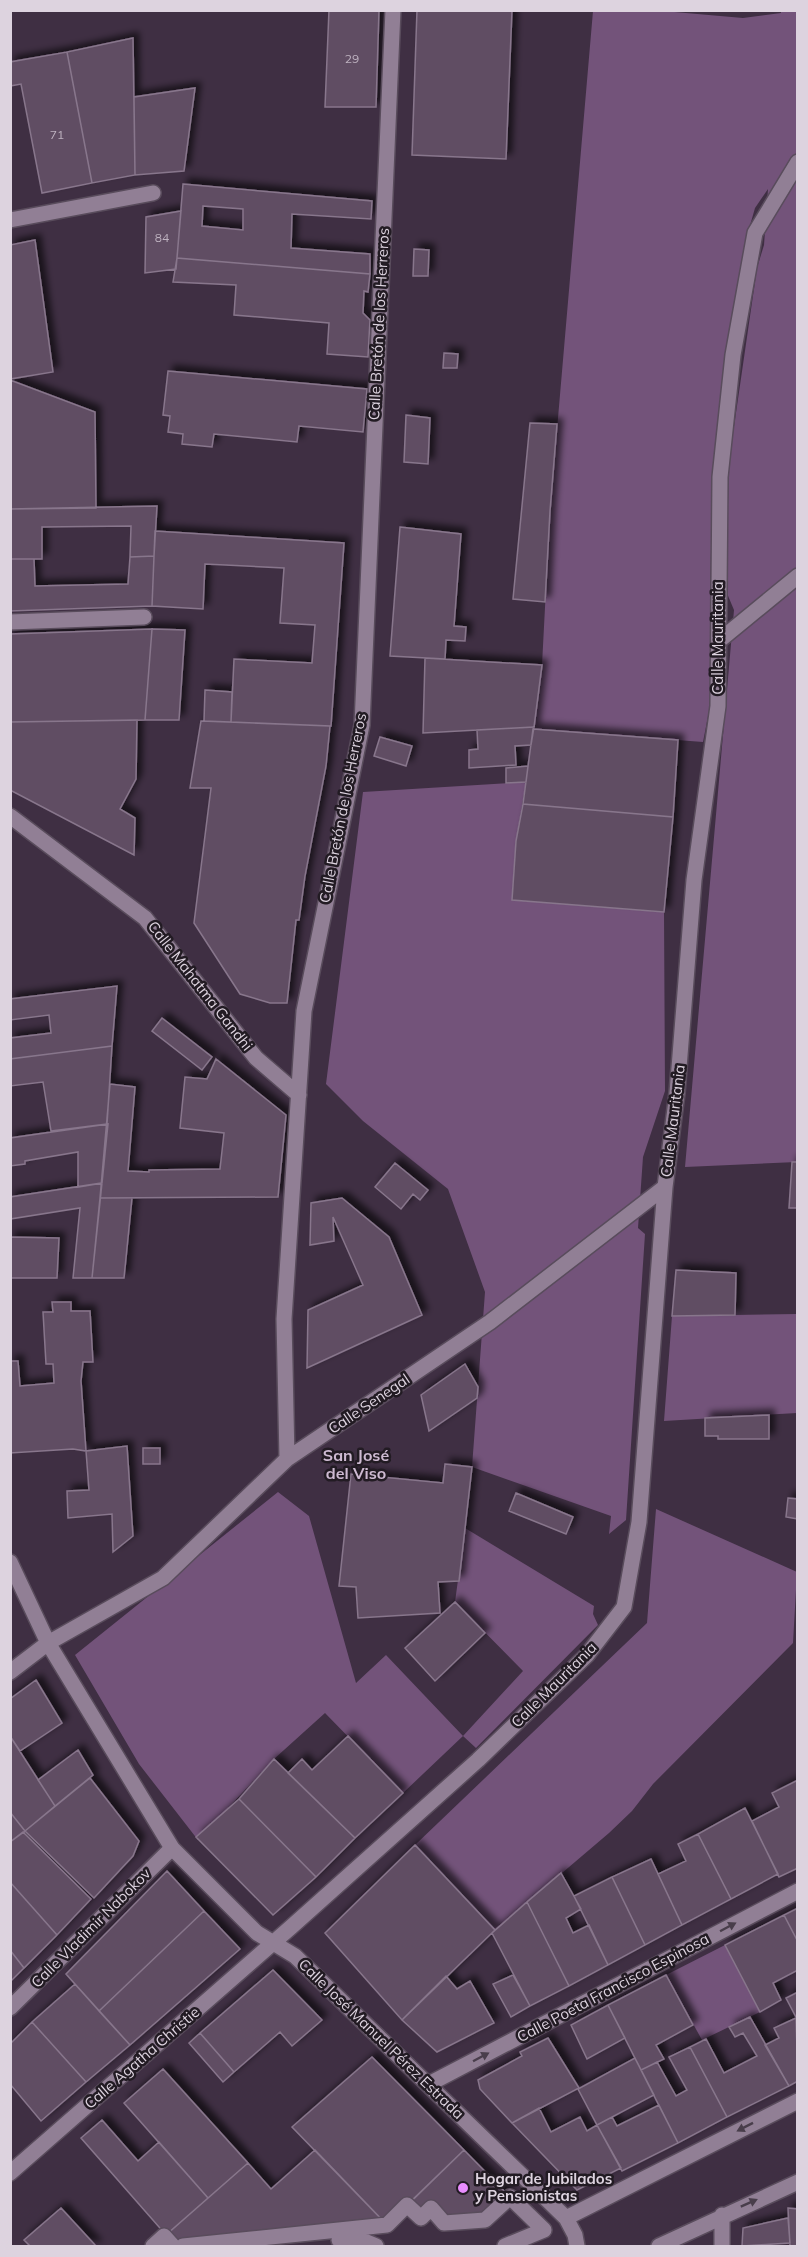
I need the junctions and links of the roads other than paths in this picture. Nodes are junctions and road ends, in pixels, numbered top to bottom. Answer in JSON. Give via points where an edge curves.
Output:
{"nodes":[{"id":1,"x":393,"y":10,"type":"edge"},
{"id":2,"x":798,"y":162,"type":"edge"},
{"id":3,"x":153,"y":193,"type":"dead end"},
{"id":4,"x":10,"y":220,"type":"edge"},
{"id":5,"x":798,"y":576,"type":"edge"},
{"id":6,"x":144,"y":617,"type":"dead end"},
{"id":7,"x":10,"y":622,"type":"edge"},
{"id":8,"x":720,"y":640,"type":"junction"},
{"id":9,"x":10,"y":816,"type":"edge"},
{"id":10,"x":299,"y":1095,"type":"junction"},
{"id":11,"x":665,"y":1187,"type":"junction"},
{"id":12,"x":287,"y":1459,"type":"junction"},
{"id":13,"x":10,"y":1562,"type":"edge"},
{"id":14,"x":48,"y":1643,"type":"junction"},
{"id":15,"x":10,"y":1672,"type":"edge"},
{"id":16,"x":172,"y":1848,"type":"junction"},
{"id":17,"x":798,"y":1891,"type":"edge"},
{"id":18,"x":273,"y":1943,"type":"junction"},
{"id":19,"x":10,"y":2008,"type":"edge"},
{"id":20,"x":429,"y":2084,"type":"junction"},
{"id":21,"x":798,"y":2101,"type":"edge"},
{"id":22,"x":10,"y":2173,"type":"edge"},
{"id":23,"x":798,"y":2182,"type":"edge"},
{"id":24,"x":722,"y":2215,"type":"junction"},
{"id":25,"x":566,"y":2218,"type":"junction"},
{"id":26,"x":153,"y":2247,"type":"edge"},
{"id":27,"x":173,"y":2247,"type":"edge"},
{"id":28,"x":183,"y":2247,"type":"edge"},
{"id":29,"x":278,"y":2247,"type":"edge"},
{"id":30,"x":376,"y":2247,"type":"edge"},
{"id":31,"x":505,"y":2247,"type":"edge"},
{"id":32,"x":577,"y":2247,"type":"edge"},
{"id":33,"x":659,"y":2247,"type":"edge"},
{"id":34,"x":722,"y":2247,"type":"edge"}],
"edges":[{"from":1,"to":10,"type":"street","name":"Calle Bretón de los Herreros","via":[[362,725],[304,1011]]},
{"from":2,"to":8,"type":"street","name":"Calle Mauritania","via":[[755,233],[733,355],[720,477]]},
{"from":3,"to":4,"type":"street"},
{"from":5,"to":8,"type":"street"},
{"from":6,"to":7,"type":"street"},
{"from":8,"to":11,"type":"street","name":"Calle Mauritania","via":[[718,706],[694,880],[677,1093]]},
{"from":9,"to":10,"type":"street","name":"Calle Mahatma Gandhi","via":[[145,918],[256,1058]]},
{"from":10,"to":12,"type":"street","name":"Calle Bretón de los Herreros","via":[[284,1319]]},
{"from":11,"to":12,"type":"street","name":"Calle Senegal","via":[[490,1322]]},
{"from":11,"to":18,"type":"street","name":"Calle Mauritania","via":[[639,1522],[624,1607],[587,1655],[478,1760]]},
{"from":12,"to":14,"type":"street","name":"Calle Senegal","via":[[163,1578]]},
{"from":13,"to":14,"type":"street","name":"Calle José Manuel Pérez Estrada"},
{"from":14,"to":15,"type":"street","name":"Calle Senegal"},
{"from":14,"to":16,"type":"street","name":"Calle José Manuel Pérez Estrada"},
{"from":16,"to":18,"type":"street","name":"Calle José Manuel Pérez Estrada","via":[[257,1933]]},
{"from":16,"to":19,"type":"street","name":"Calle Vladimir Nabokov"},
{"from":20,"to":17,"type":"street","name":"Calle Poeta Francisco Espinosa","one_way":true},
{"from":18,"to":20,"type":"street","name":"Calle José Manuel Pérez Estrada","via":[[295,1956]]},
{"from":18,"to":22,"type":"street","name":"Calle Agatha Christie"},
{"from":20,"to":25,"type":"street","name":"Calle José Manuel Pérez Estrada"},
{"from":21,"to":25,"type":"street","one_way":true},
{"from":24,"to":23,"type":"street","one_way":true},
{"from":24,"to":33,"type":"street"},
{"from":24,"to":34,"type":"street"},
{"from":25,"to":32,"type":"street","name":"Calle José Manuel Pérez Estrada"},
{"from":26,"to":27,"type":"street","via":[[164,2236]]},
{"from":28,"to":31,"type":"street","via":[[387,2226],[407,2205],[421,2218],[431,2208],[444,2223],[485,2220],[510,2197],[544,2230]]},
{"from":29,"to":30,"type":"street","via":[[357,2238]]}]}
